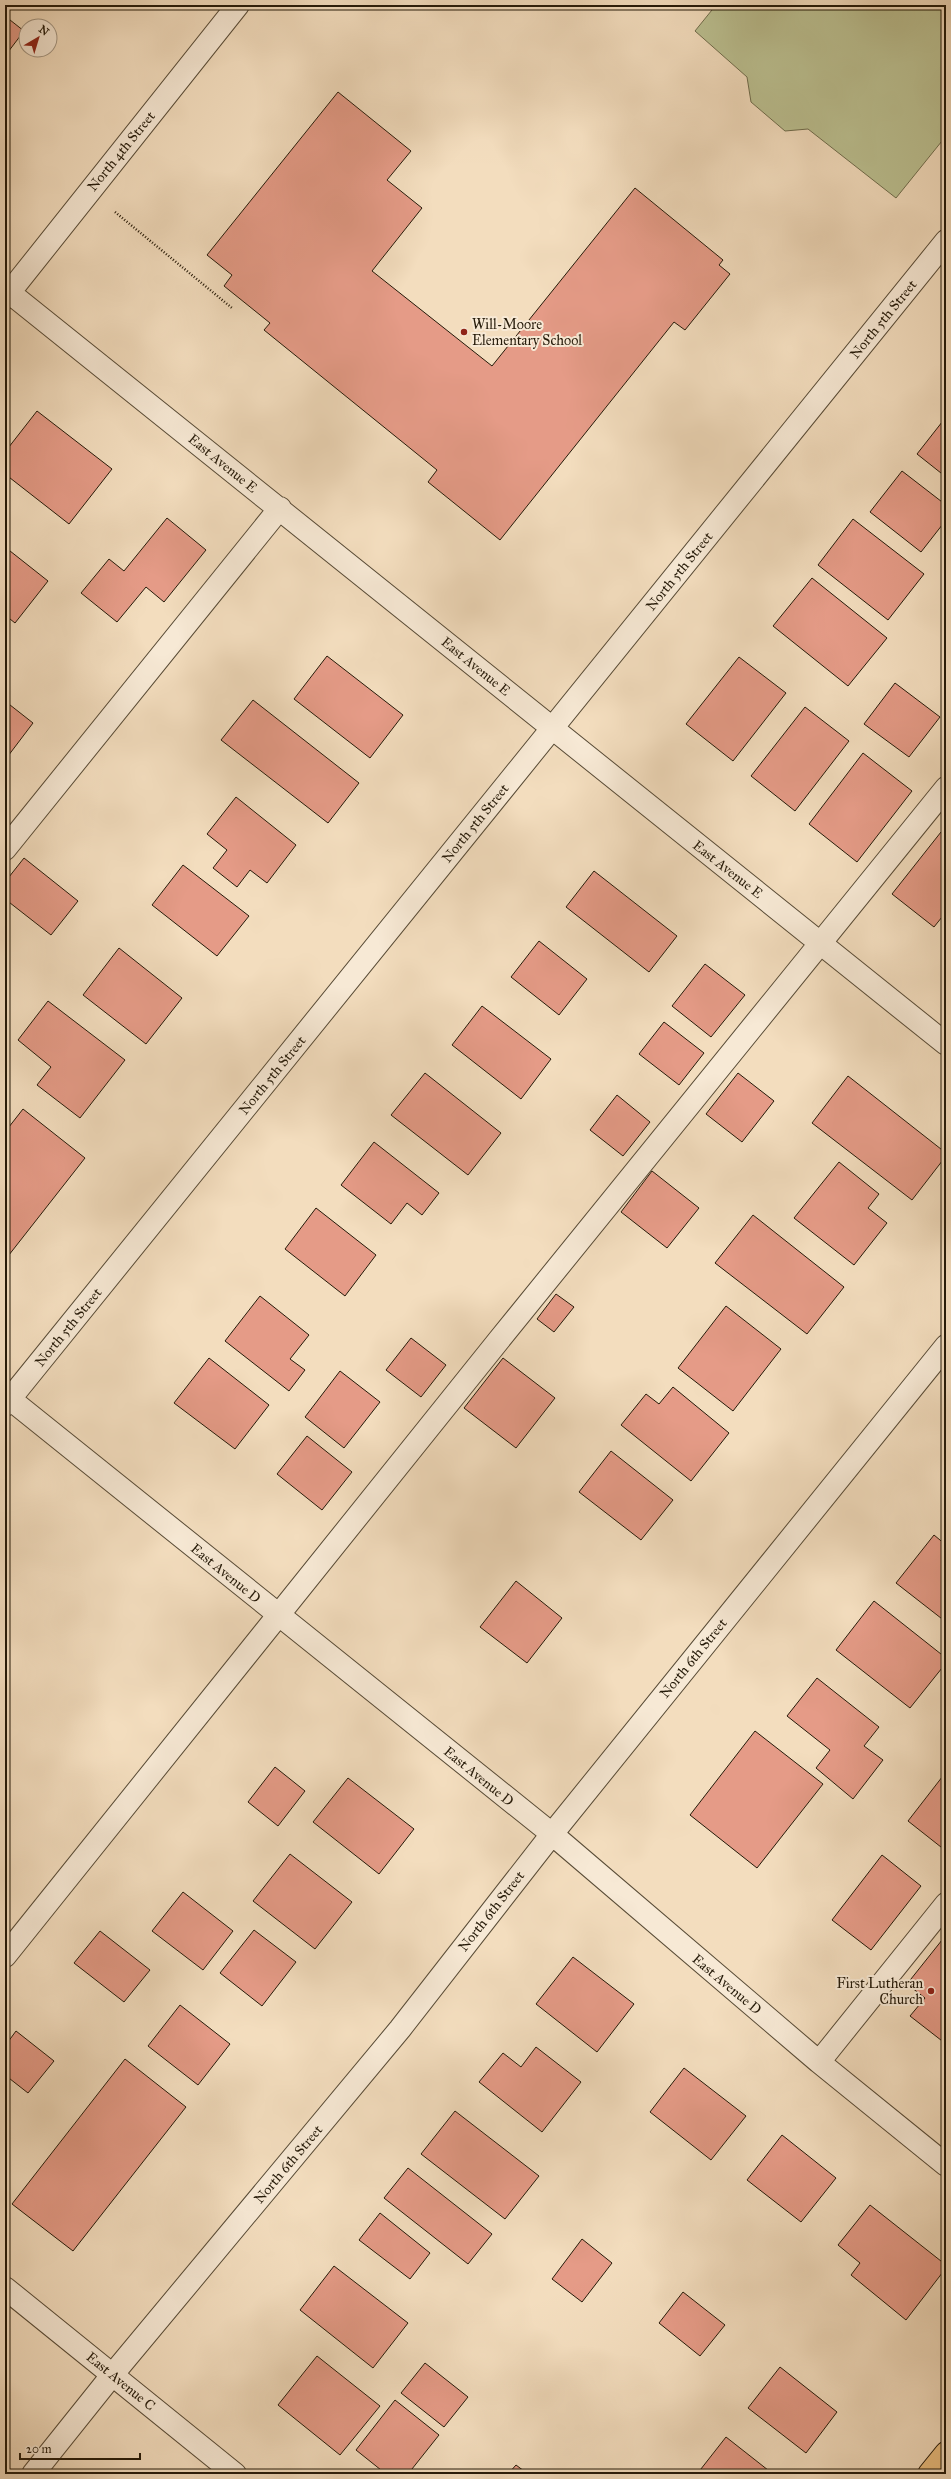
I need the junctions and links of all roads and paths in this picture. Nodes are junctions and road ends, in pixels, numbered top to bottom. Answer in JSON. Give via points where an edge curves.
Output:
{"nodes":[{"id":1,"x":238,"y":5,"type":"edge"},
{"id":2,"x":89,"y":192,"type":"junction"},
{"id":3,"x":946,"y":242,"type":"edge"},
{"id":4,"x":6,"y":293,"type":"edge"},
{"id":5,"x":232,"y":308,"type":"dead end"},
{"id":6,"x":280,"y":508,"type":"junction"},
{"id":7,"x":552,"y":727,"type":"junction"},
{"id":8,"x":946,"y":788,"type":"edge"},
{"id":9,"x":5,"y":849,"type":"edge"},
{"id":10,"x":821,"y":943,"type":"junction"},
{"id":11,"x":946,"y":1044,"type":"edge"},
{"id":12,"x":946,"y":1346,"type":"edge"},
{"id":13,"x":7,"y":1400,"type":"edge"},
{"id":14,"x":279,"y":1615,"type":"junction"},
{"id":15,"x":552,"y":1834,"type":"junction"},
{"id":16,"x":946,"y":1904,"type":"edge"},
{"id":17,"x":5,"y":1956,"type":"edge"},
{"id":18,"x":819,"y":2062,"type":"junction"},
{"id":19,"x":946,"y":2165,"type":"edge"},
{"id":20,"x":5,"y":2288,"type":"edge"},
{"id":21,"x":113,"y":2374,"type":"junction"},
{"id":22,"x":946,"y":2453,"type":"edge"},
{"id":23,"x":34,"y":2474,"type":"edge"},
{"id":24,"x":235,"y":2474,"type":"edge"},
{"id":25,"x":929,"y":2474,"type":"edge"}],
"edges":[{"from":1,"to":2,"type":"street","name":"North 4th Street"},
{"from":2,"to":4,"type":"street","name":"North 4th Street"},
{"from":2,"to":5,"type":"path"},
{"from":3,"to":7,"type":"street","name":"North 5th Street"},
{"from":4,"to":6,"type":"street","name":"East Avenue E"},
{"from":6,"to":7,"type":"street","name":"East Avenue E"},
{"from":6,"to":9,"type":"street"},
{"from":7,"to":10,"type":"street","name":"East Avenue E"},
{"from":7,"to":13,"type":"street","name":"North 5th Street"},
{"from":8,"to":10,"type":"street"},
{"from":10,"to":11,"type":"street","name":"East Avenue E"},
{"from":10,"to":14,"type":"street"},
{"from":12,"to":15,"type":"street","name":"North 6th Street"},
{"from":13,"to":14,"type":"street","name":"East Avenue D"},
{"from":14,"to":15,"type":"street","name":"East Avenue D"},
{"from":14,"to":17,"type":"street"},
{"from":15,"to":18,"type":"street","name":"East Avenue D"},
{"from":15,"to":21,"type":"street","name":"North 6th Street","via":[[400,2029]]},
{"from":16,"to":18,"type":"street"},
{"from":18,"to":19,"type":"street","name":"East Avenue D"},
{"from":20,"to":21,"type":"street","name":"East Avenue C"},
{"from":21,"to":23,"type":"street","name":"North 6th Street"},
{"from":21,"to":24,"type":"street","name":"East Avenue C"},
{"from":22,"to":25,"type":"main road"}]}
